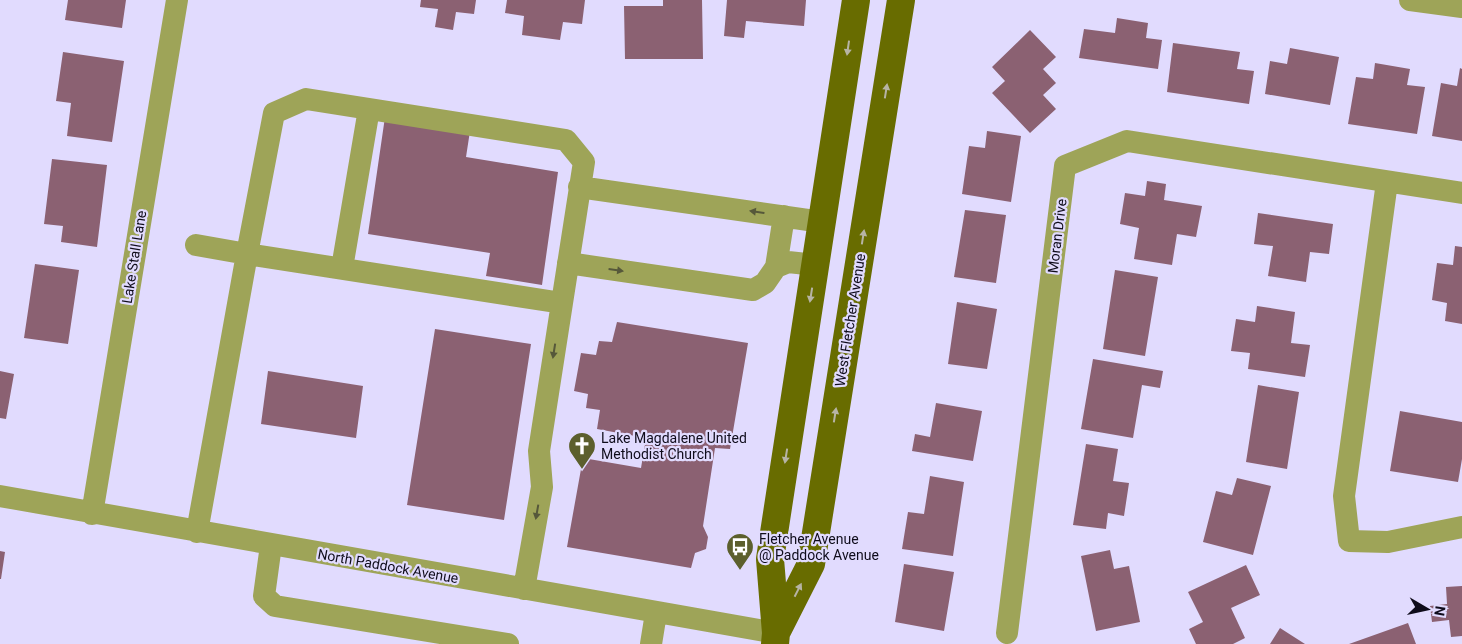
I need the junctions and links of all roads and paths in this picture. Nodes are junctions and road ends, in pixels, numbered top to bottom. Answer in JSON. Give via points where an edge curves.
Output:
{"nodes":[{"id":1,"x":177,"y":0,"type":"edge"},
{"id":2,"x":856,"y":0,"type":"edge"},
{"id":3,"x":900,"y":0,"type":"edge"},
{"id":4,"x":1410,"y":0,"type":"edge"},
{"id":5,"x":1462,"y":7,"type":"edge"},
{"id":6,"x":369,"y":109,"type":"junction"},
{"id":7,"x":1387,"y":182,"type":"junction"},
{"id":8,"x":579,"y":187,"type":"junction"},
{"id":9,"x":1462,"y":193,"type":"edge"},
{"id":10,"x":784,"y":216,"type":"junction"},
{"id":11,"x":822,"y":222,"type":"junction"},
{"id":12,"x":196,"y":245,"type":"dead end"},
{"id":13,"x":247,"y":254,"type":"junction"},
{"id":14,"x":568,"y":263,"type":"junction"},
{"id":15,"x":816,"y":265,"type":"junction"},
{"id":16,"x":776,"y":267,"type":"junction"},
{"id":17,"x":342,"y":268,"type":"junction"},
{"id":18,"x":562,"y":303,"type":"junction"},
{"id":19,"x":0,"y":496,"type":"edge"},
{"id":20,"x":92,"y":514,"type":"junction"},
{"id":21,"x":1462,"y":527,"type":"edge"},
{"id":22,"x":197,"y":532,"type":"junction"},
{"id":23,"x":271,"y":545,"type":"junction"},
{"id":24,"x":524,"y":589,"type":"junction"},
{"id":25,"x":656,"y":613,"type":"junction"},
{"id":26,"x":1007,"y":633,"type":"dead end"},
{"id":27,"x":776,"y":639,"type":"edge"},
{"id":28,"x":508,"y":644,"type":"edge"},
{"id":29,"x":651,"y":644,"type":"edge"}],
"edges":[{"from":1,"to":20,"type":"street","name":"Lake Stall Lane"},
{"from":2,"to":11,"type":"main road","one_way":true},
{"from":27,"to":3,"type":"main road","name":"West Fletcher Avenue","one_way":true,"via":[[811,564]]},
{"from":4,"to":5,"type":"street"},
{"from":6,"to":8,"type":"street","via":[[566,140],[584,162]]},
{"from":6,"to":13,"type":"street","via":[[306,99],[274,113]]},
{"from":6,"to":17,"type":"street"},
{"from":7,"to":9,"type":"street","name":"Moran Drive"},
{"from":7,"to":21,"type":"street","via":[[1344,496],[1349,541],[1388,542]]},
{"from":7,"to":26,"type":"street","name":"Moran Drive","via":[[1128,141],[1065,166]]},
{"from":10,"to":8,"type":"street","one_way":true},
{"from":8,"to":14,"type":"street"},
{"from":10,"to":11,"type":"street"},
{"from":10,"to":16,"type":"street"},
{"from":11,"to":15,"type":"main road"},
{"from":12,"to":13,"type":"street"},
{"from":13,"to":17,"type":"street"},
{"from":13,"to":22,"type":"street"},
{"from":14,"to":16,"type":"street","one_way":true,"via":[[753,290],[765,283]]},
{"from":14,"to":18,"type":"street"},
{"from":15,"to":16,"type":"street","via":[[788,262]]},
{"from":15,"to":27,"type":"main road","one_way":true,"via":[[770,559]]},
{"from":17,"to":18,"type":"street"},
{"from":18,"to":24,"type":"street","one_way":true,"via":[[539,451],[542,488]]},
{"from":19,"to":20,"type":"street","name":"North Paddock Avenue"},
{"from":20,"to":22,"type":"street","name":"North Paddock Avenue"},
{"from":22,"to":23,"type":"street","name":"North Paddock Avenue"},
{"from":23,"to":24,"type":"street","name":"North Paddock Avenue"},
{"from":23,"to":28,"type":"street","via":[[264,596],[276,606]]},
{"from":24,"to":25,"type":"street","name":"North Paddock Avenue"},
{"from":25,"to":27,"type":"street","name":"North Paddock Avenue"},
{"from":25,"to":29,"type":"street"}]}
